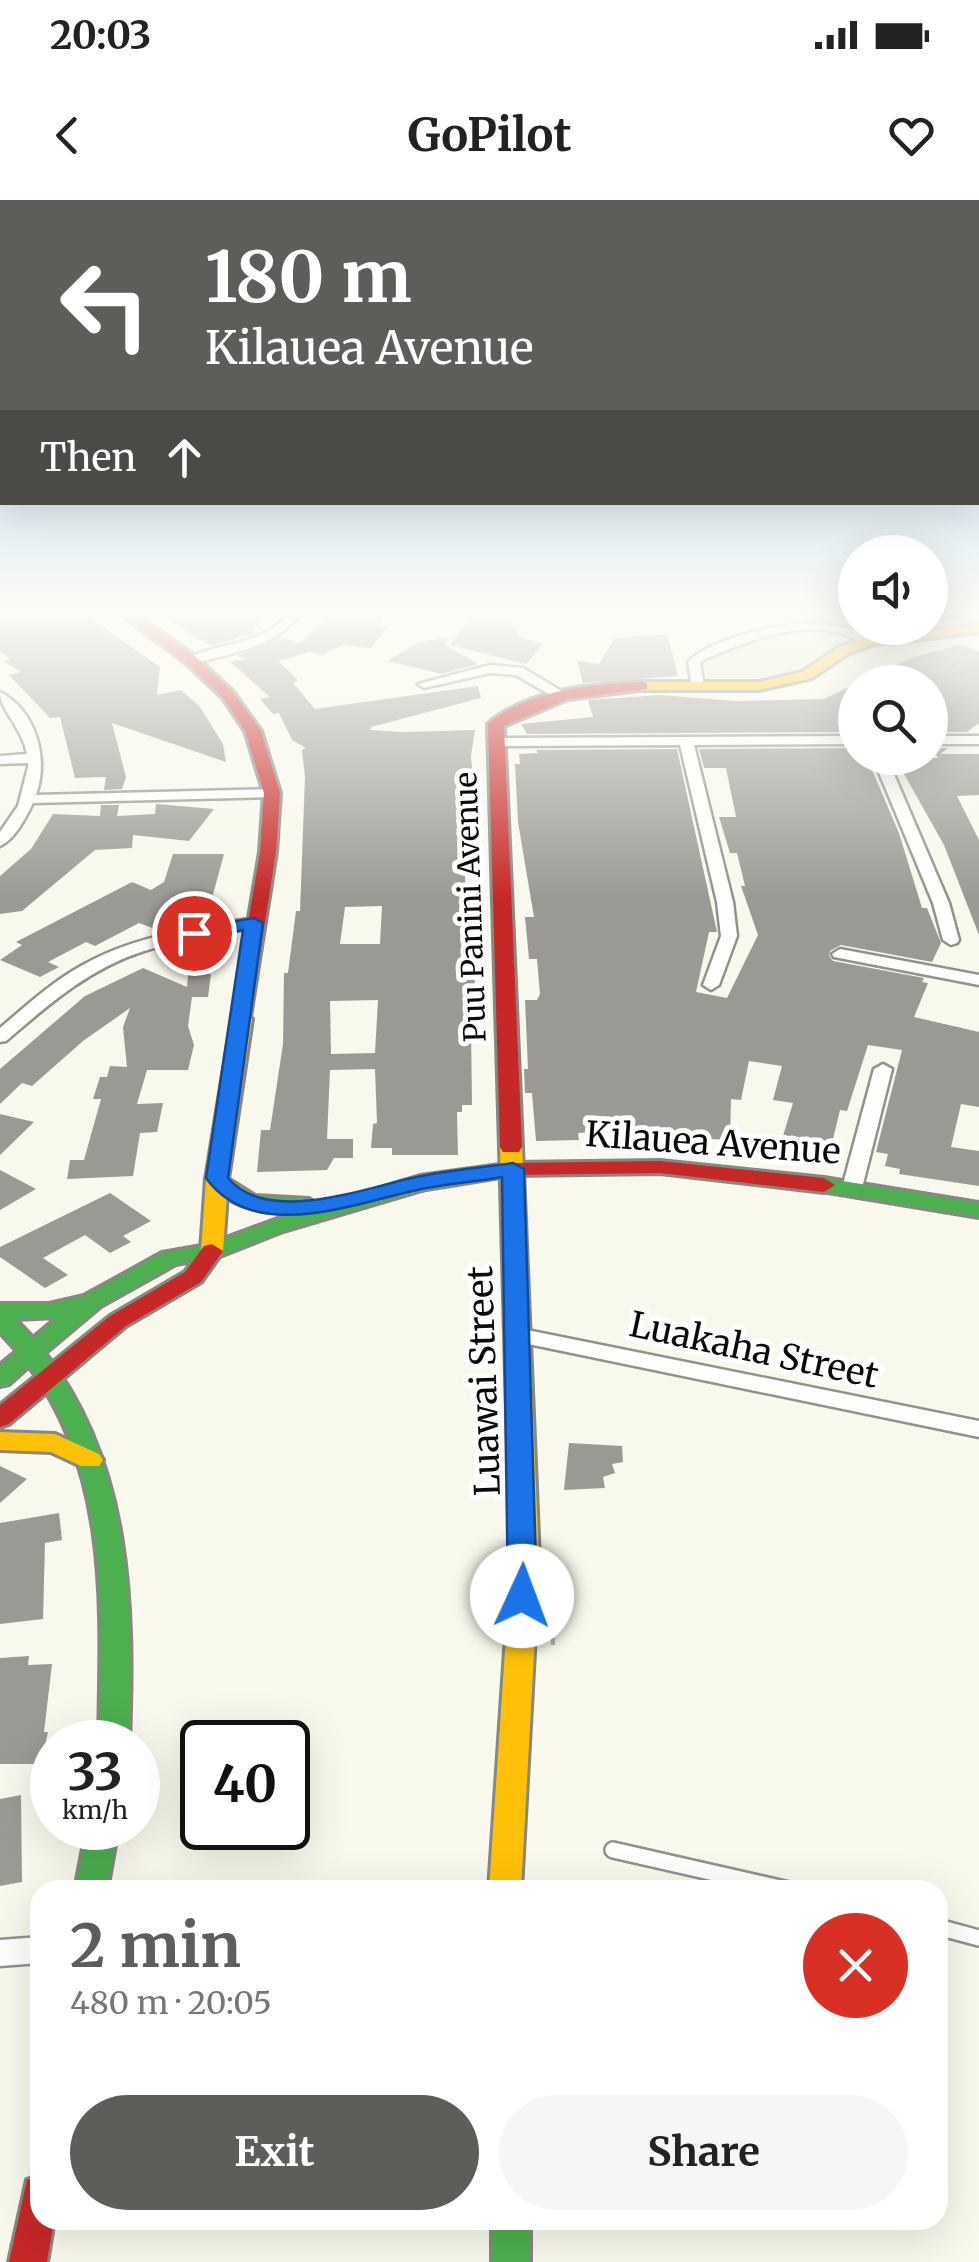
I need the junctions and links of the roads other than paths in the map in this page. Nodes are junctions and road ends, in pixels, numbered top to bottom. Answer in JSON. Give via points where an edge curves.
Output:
{"nodes":[{"id":1,"x":13,"y":706,"type":"edge"},
{"id":2,"x":236,"y":706,"type":"edge"},
{"id":3,"x":531,"y":706,"type":"edge"},
{"id":4,"x":977,"y":738,"type":"edge"},
{"id":5,"x":948,"y":739,"type":"edge"},
{"id":6,"x":838,"y":740,"type":"edge"},
{"id":7,"x":686,"y":741,"type":"junction"},
{"id":8,"x":496,"y":742,"type":"junction"},
{"id":9,"x":36,"y":758,"type":"junction"},
{"id":10,"x":0,"y":760,"type":"edge"},
{"id":11,"x":887,"y":775,"type":"edge"},
{"id":12,"x":272,"y":793,"type":"junction"},
{"id":13,"x":30,"y":799,"type":"junction"},
{"id":14,"x":0,"y":842,"type":"edge"},
{"id":15,"x":254,"y":923,"type":"junction"},
{"id":16,"x":952,"y":940,"type":"dead end"},
{"id":17,"x":840,"y":954,"type":"dead end"},
{"id":18,"x":979,"y":980,"type":"edge"},
{"id":19,"x":711,"y":986,"type":"dead end"},
{"id":20,"x":0,"y":1037,"type":"edge"},
{"id":21,"x":882,"y":1070,"type":"dead end"},
{"id":22,"x":513,"y":1169,"type":"junction"},
{"id":23,"x":217,"y":1178,"type":"junction"},
{"id":24,"x":852,"y":1188,"type":"junction"},
{"id":25,"x":340,"y":1204,"type":"junction"},
{"id":26,"x":979,"y":1210,"type":"edge"},
{"id":27,"x":212,"y":1251,"type":"junction"},
{"id":28,"x":93,"y":1301,"type":"junction"},
{"id":29,"x":0,"y":1314,"type":"edge"},
{"id":30,"x":517,"y":1335,"type":"junction"},
{"id":31,"x":32,"y":1354,"type":"junction"},
{"id":32,"x":0,"y":1378,"type":"edge"},
{"id":33,"x":50,"y":1378,"type":"junction"},
{"id":34,"x":0,"y":1418,"type":"edge"},
{"id":35,"x":979,"y":1429,"type":"edge"},
{"id":36,"x":0,"y":1441,"type":"edge"},
{"id":37,"x":90,"y":1460,"type":"junction"},
{"id":38,"x":115,"y":1720,"type":"edge"},
{"id":39,"x":98,"y":1850,"type":"edge"},
{"id":40,"x":613,"y":1850,"type":"dead end"},
{"id":41,"x":93,"y":1880,"type":"edge"},
{"id":42,"x":506,"y":1880,"type":"edge"},
{"id":43,"x":745,"y":1880,"type":"edge"},
{"id":44,"x":948,"y":1930,"type":"edge"},
{"id":45,"x":979,"y":1938,"type":"edge"},
{"id":46,"x":30,"y":1951,"type":"edge"},
{"id":47,"x":0,"y":1953,"type":"edge"},
{"id":48,"x":34,"y":2230,"type":"edge"},
{"id":49,"x":511,"y":2230,"type":"edge"},
{"id":50,"x":28,"y":2262,"type":"edge"},
{"id":51,"x":512,"y":2262,"type":"edge"}],
"edges":[{"from":1,"to":9,"type":"street","via":[[32,734]]},
{"from":2,"to":12,"type":"street","via":[[253,730]]},
{"from":3,"to":8,"type":"street","name":"Puu Panini Avenue","via":[[496,724]]},
{"from":4,"to":5,"type":"street"},
{"from":6,"to":7,"type":"street"},
{"from":7,"to":8,"type":"street"},
{"from":7,"to":19,"type":"street","via":[[729,936]]},
{"from":8,"to":22,"type":"street","name":"Puu Panini Avenue"},
{"from":9,"to":10,"type":"street"},
{"from":9,"to":13,"type":"street"},
{"from":11,"to":16,"type":"street"},
{"from":12,"to":13,"type":"street"},
{"from":12,"to":15,"type":"street"},
{"from":13,"to":14,"type":"street"},
{"from":15,"to":20,"type":"street","via":[[194,933],[101,962]]},
{"from":15,"to":23,"type":"street"},
{"from":17,"to":18,"type":"street"},
{"from":21,"to":24,"type":"street"},
{"from":22,"to":24,"type":"street","name":"Kilauea Avenue","via":[[660,1166]]},
{"from":22,"to":25,"type":"street","name":"Kilauea Avenue"},
{"from":22,"to":30,"type":"street","name":"Luawai Street"},
{"from":23,"to":25,"type":"street","via":[[244,1203]]},
{"from":23,"to":27,"type":"street"},
{"from":24,"to":26,"type":"street","name":"Kilauea Avenue"},
{"from":25,"to":27,"type":"street","name":"Kilauea Avenue"},
{"from":27,"to":28,"type":"street","name":"Kilauea Avenue","via":[[170,1258]]},
{"from":27,"to":33,"type":"street","name":"Kilauea Avenue","via":[[193,1277],[118,1321]]},
{"from":28,"to":29,"type":"street"},
{"from":28,"to":31,"type":"street","name":"Kilauea Avenue"},
{"from":29,"to":31,"type":"street"},
{"from":30,"to":35,"type":"street","name":"Luakaha Street"},
{"from":30,"to":42,"type":"street","name":"Luawai Street","via":[[524,1560]]},
{"from":31,"to":32,"type":"street","name":"Kilauea Avenue"},
{"from":31,"to":33,"type":"street"},
{"from":33,"to":34,"type":"street","name":"Kilauea Avenue"},
{"from":33,"to":37,"type":"street"},
{"from":36,"to":37,"type":"street","via":[[55,1443]]},
{"from":37,"to":38,"type":"street","via":[[111,1528],[119,1601]]},
{"from":39,"to":41,"type":"street"},
{"from":40,"to":43,"type":"lane"},
{"from":44,"to":45,"type":"lane"},
{"from":46,"to":47,"type":"street"},
{"from":48,"to":50,"type":"street"},
{"from":49,"to":51,"type":"street"}]}
